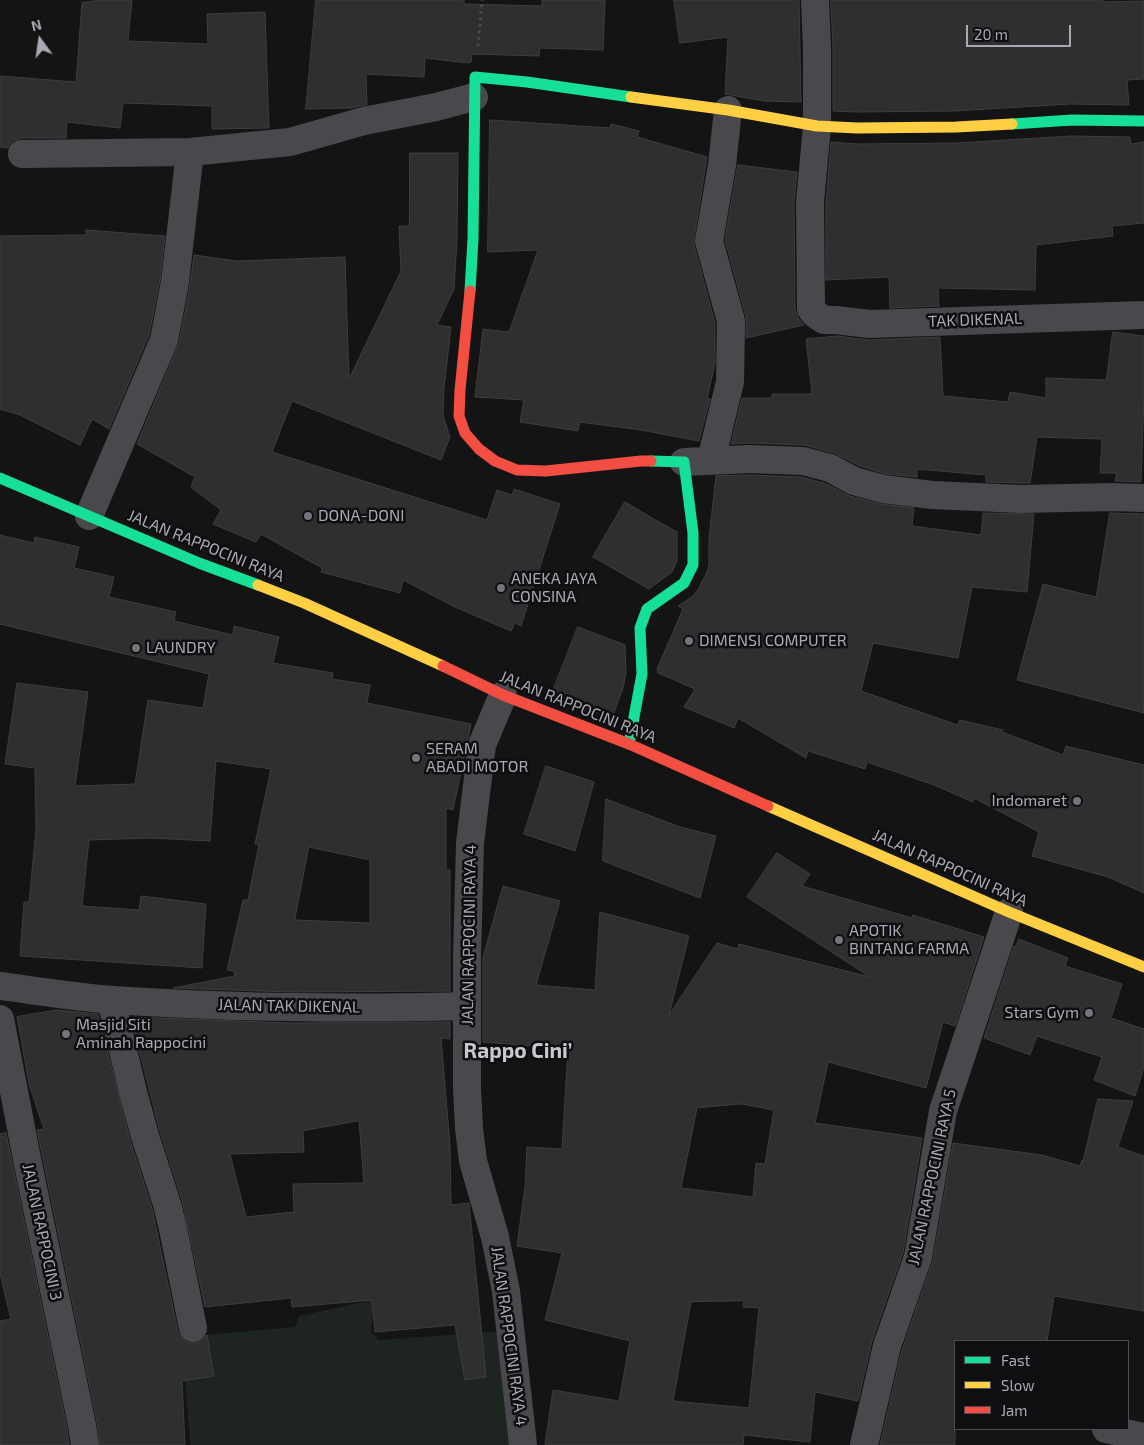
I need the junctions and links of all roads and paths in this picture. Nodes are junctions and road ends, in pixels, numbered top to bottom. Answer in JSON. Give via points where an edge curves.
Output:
{"nodes":[{"id":1,"x":482,"y":0,"type":"edge"},
{"id":2,"x":815,"y":0,"type":"edge"},
{"id":3,"x":475,"y":87,"type":"junction"},
{"id":4,"x":728,"y":110,"type":"junction"},
{"id":5,"x":1144,"y":121,"type":"edge"},
{"id":6,"x":817,"y":126,"type":"junction"},
{"id":7,"x":190,"y":152,"type":"junction"},
{"id":8,"x":22,"y":154,"type":"dead end"},
{"id":9,"x":1144,"y":315,"type":"edge"},
{"id":10,"x":711,"y":460,"type":"junction"},
{"id":11,"x":684,"y":462,"type":"junction"},
{"id":12,"x":0,"y":479,"type":"edge"},
{"id":13,"x":1144,"y":498,"type":"edge"},
{"id":14,"x":89,"y":516,"type":"junction"},
{"id":15,"x":503,"y":695,"type":"junction"},
{"id":16,"x":629,"y":744,"type":"junction"},
{"id":17,"x":1009,"y":912,"type":"junction"},
{"id":18,"x":1144,"y":966,"type":"edge"},
{"id":19,"x":0,"y":986,"type":"edge"},
{"id":20,"x":111,"y":1000,"type":"junction"},
{"id":21,"x":467,"y":1006,"type":"junction"},
{"id":22,"x":0,"y":1019,"type":"edge"},
{"id":23,"x":192,"y":1328,"type":"dead end"},
{"id":24,"x":1111,"y":1430,"type":"edge"},
{"id":25,"x":1144,"y":1437,"type":"edge"},
{"id":26,"x":85,"y":1445,"type":"edge"},
{"id":27,"x":523,"y":1445,"type":"edge"},
{"id":28,"x":864,"y":1445,"type":"edge"}],
"edges":[{"from":1,"to":3,"type":"path"},
{"from":2,"to":6,"type":"street"},
{"from":3,"to":4,"type":"street","via":[[528,82]]},
{"from":3,"to":7,"type":"street","via":[[436,107],[364,121],[290,142]]},
{"from":3,"to":11,"type":"street","via":[[473,239],[459,416],[465,433],[495,461],[517,470]]},
{"from":4,"to":6,"type":"street"},
{"from":4,"to":10,"type":"street","via":[[709,241],[731,321],[730,382]]},
{"from":5,"to":6,"type":"street","via":[[1072,120],[956,127]]},
{"from":6,"to":9,"type":"street","name":"TAK DIKENAL","via":[[810,202],[811,309],[824,320],[869,324]]},
{"from":7,"to":8,"type":"street"},
{"from":7,"to":14,"type":"street","via":[[175,282],[164,340]]},
{"from":10,"to":11,"type":"street"},
{"from":10,"to":13,"type":"street","via":[[750,458],[803,462],[830,468],[854,481],[883,489],[932,495],[1021,499]]},
{"from":11,"to":16,"type":"street","via":[[693,533],[693,565],[684,583],[647,609],[640,628],[642,674]]},
{"from":12,"to":14,"type":"street","name":"JALAN RAPPOCINI RAYA"},
{"from":14,"to":15,"type":"street","name":"JALAN RAPPOCINI RAYA","via":[[304,603]]},
{"from":15,"to":16,"type":"street","name":"JALAN RAPPOCINI RAYA"},
{"from":15,"to":21,"type":"street","name":"JALAN RAPPOCINI RAYA 4","via":[[482,745],[476,788],[470,852]]},
{"from":16,"to":17,"type":"street","name":"JALAN RAPPOCINI RAYA"},
{"from":17,"to":18,"type":"street","name":"JALAN RAPPOCINI RAYA"},
{"from":17,"to":28,"type":"street","name":"JALAN RAPPOCINI RAYA 5","via":[[943,1111],[918,1256],[887,1346]]},
{"from":19,"to":20,"type":"street","name":"JALAN TAK DIKENAL"},
{"from":20,"to":21,"type":"street","name":"JALAN TAK DIKENAL","via":[[319,1008]]},
{"from":20,"to":23,"type":"street","via":[[133,1092],[171,1221]]},
{"from":21,"to":27,"type":"street","name":"JALAN RAPPOCINI RAYA 4","via":[[469,1128],[473,1161],[495,1237],[506,1291]]},
{"from":22,"to":26,"type":"street","name":"JALAN RAPPOCINI 3"},
{"from":24,"to":25,"type":"street"}]}
